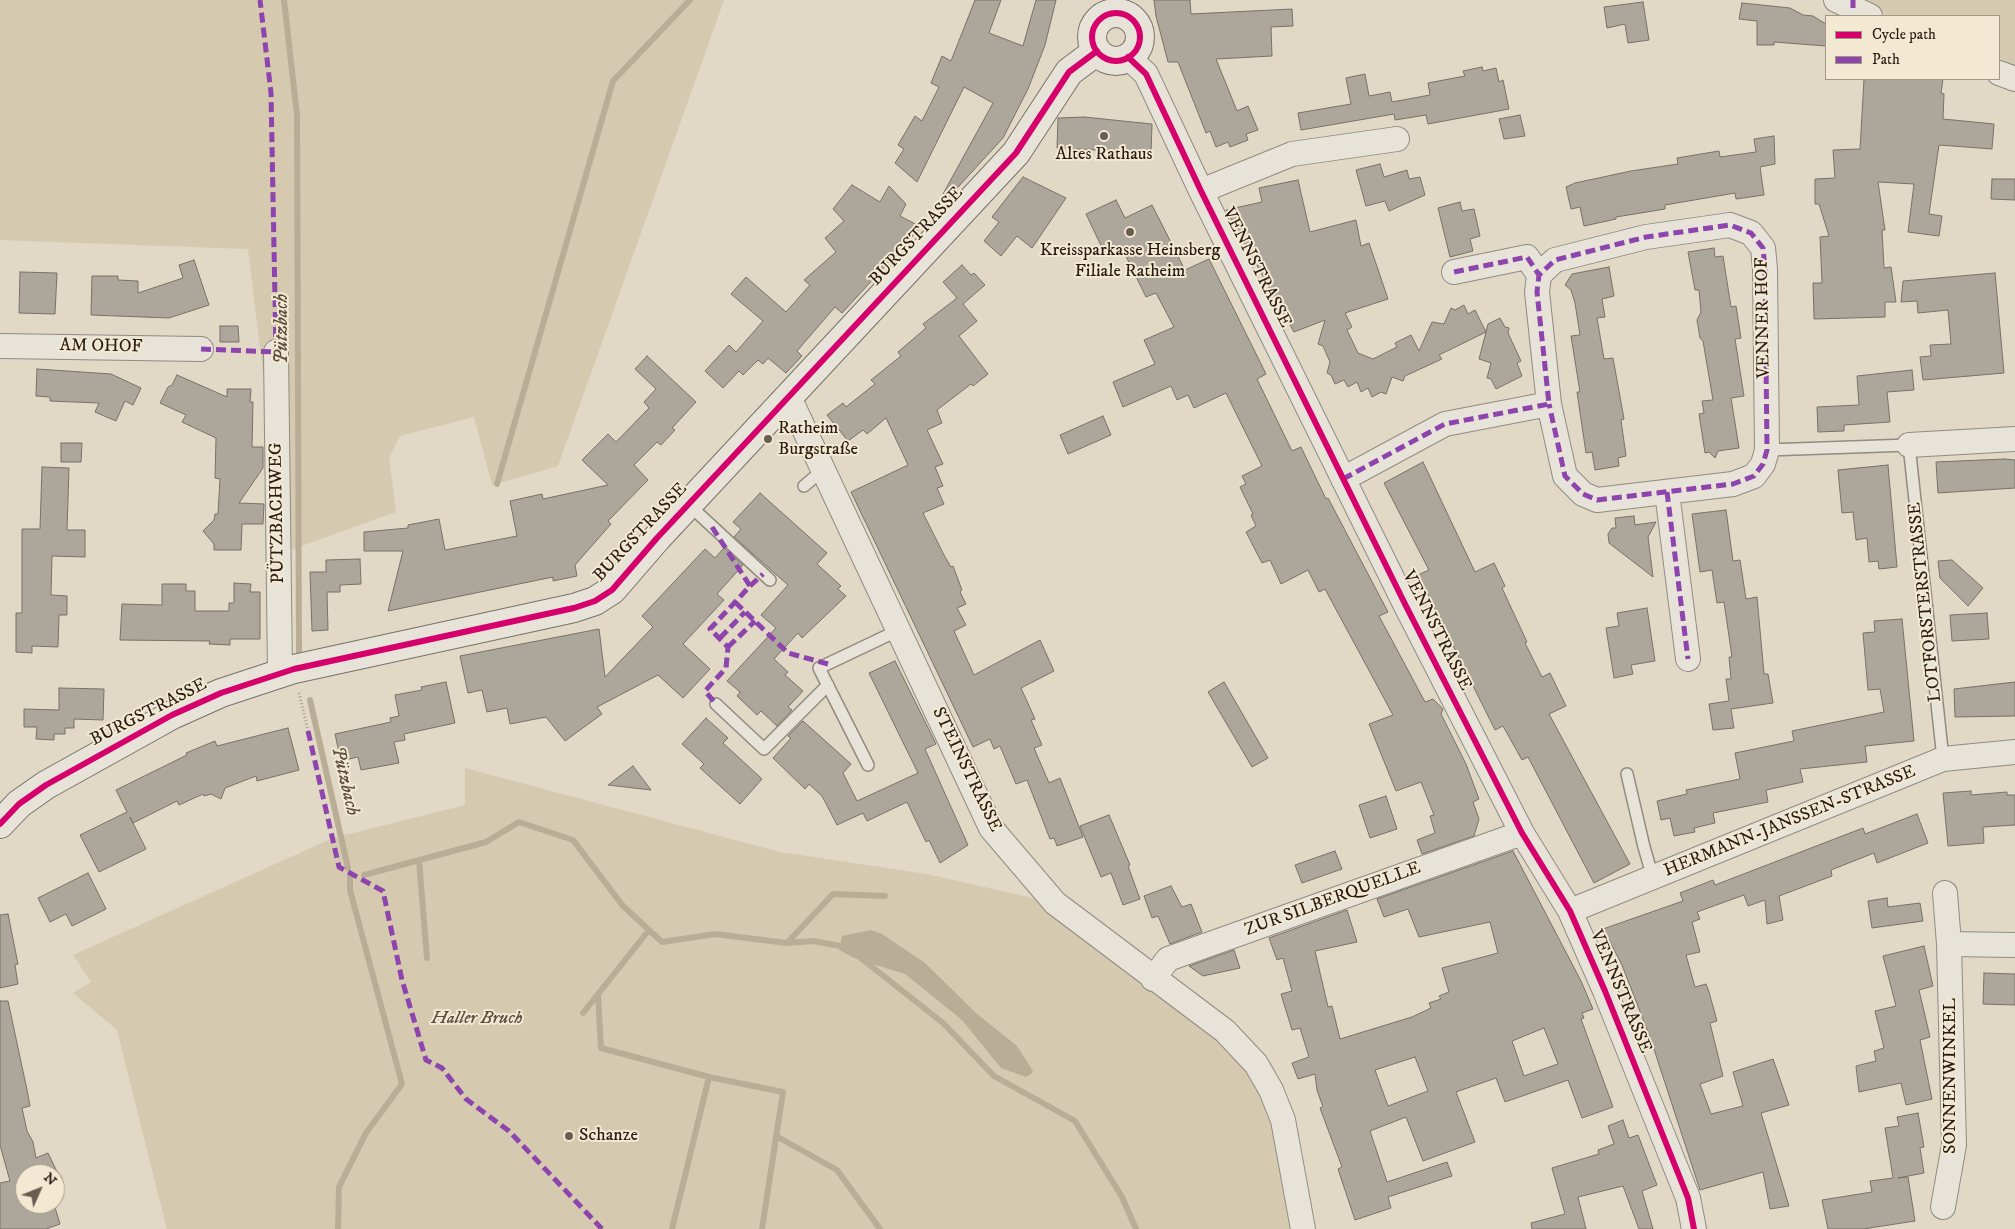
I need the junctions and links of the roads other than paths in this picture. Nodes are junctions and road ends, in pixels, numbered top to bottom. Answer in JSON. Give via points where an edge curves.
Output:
{"nodes":[{"id":1,"x":1836,"y":0,"type":"edge"},
{"id":2,"x":1124,"y":7,"type":"edge"},
{"id":3,"x":1868,"y":15,"type":"edge"},
{"id":4,"x":1097,"y":51,"type":"junction"},
{"id":5,"x":1128,"y":57,"type":"junction"},
{"id":6,"x":2000,"y":73,"type":"edge"},
{"id":7,"x":2015,"y":79,"type":"edge"},
{"id":8,"x":1397,"y":139,"type":"dead end"},
{"id":9,"x":1201,"y":192,"type":"junction"},
{"id":10,"x":1454,"y":272,"type":"dead end"},
{"id":11,"x":1540,"y":275,"type":"junction"},
{"id":12,"x":0,"y":346,"type":"edge"},
{"id":13,"x":201,"y":349,"type":"dead end"},
{"id":14,"x":276,"y":352,"type":"dead end"},
{"id":15,"x":789,"y":397,"type":"junction"},
{"id":16,"x":1549,"y":404,"type":"junction"},
{"id":17,"x":2015,"y":439,"type":"edge"},
{"id":18,"x":1909,"y":445,"type":"junction"},
{"id":19,"x":1767,"y":450,"type":"junction"},
{"id":20,"x":823,"y":470,"type":"junction"},
{"id":21,"x":1343,"y":479,"type":"junction"},
{"id":22,"x":804,"y":486,"type":"dead end"},
{"id":23,"x":1667,"y":492,"type":"junction"},
{"id":24,"x":688,"y":504,"type":"junction"},
{"id":25,"x":770,"y":580,"type":"dead end"},
{"id":26,"x":899,"y":630,"type":"junction"},
{"id":27,"x":1688,"y":659,"type":"dead end"},
{"id":28,"x":287,"y":671,"type":"junction"},
{"id":29,"x":828,"y":685,"type":"junction"},
{"id":30,"x":716,"y":704,"type":"dead end"},
{"id":31,"x":2015,"y":752,"type":"edge"},
{"id":32,"x":1943,"y":759,"type":"junction"},
{"id":33,"x":868,"y":765,"type":"dead end"},
{"id":34,"x":1628,"y":774,"type":"dead end"},
{"id":35,"x":1,"y":822,"type":"edge"},
{"id":36,"x":1522,"y":833,"type":"junction"},
{"id":37,"x":1653,"y":878,"type":"junction"},
{"id":38,"x":1945,"y":893,"type":"dead end"},
{"id":39,"x":1570,"y":911,"type":"junction"},
{"id":40,"x":1949,"y":944,"type":"junction"},
{"id":41,"x":2015,"y":945,"type":"edge"},
{"id":42,"x":1153,"y":979,"type":"junction"},
{"id":43,"x":1944,"y":1207,"type":"dead end"},
{"id":44,"x":1303,"y":1229,"type":"edge"},
{"id":45,"x":1694,"y":1229,"type":"edge"}],
"edges":[{"from":1,"to":3,"type":"street"},
{"from":2,"to":4,"type":"street","via":[[1096,23],[1092,37]]},
{"from":2,"to":5,"type":"street","via":[[1140,33],[1139,43]]},
{"from":4,"to":5,"type":"street","via":[[1108,59]]},
{"from":4,"to":15,"type":"street","name":"BURGSTRASSE","via":[[1069,72],[1016,153]]},
{"from":5,"to":9,"type":"street","name":"VENNSTRASSE","via":[[1146,74]]},
{"from":6,"to":7,"type":"street"},
{"from":8,"to":9,"type":"street","via":[[1292,154]]},
{"from":9,"to":21,"type":"street","name":"VENNSTRASSE"},
{"from":10,"to":11,"type":"street","via":[[1527,257]]},
{"from":11,"to":16,"type":"street","name":"VENNER HOF","via":[[1537,292]]},
{"from":11,"to":19,"type":"street","name":"VENNER HOF","via":[[1555,260],[1646,237],[1730,225],[1751,233],[1763,248],[1765,269]]},
{"from":12,"to":13,"type":"street","name":"AM OHOF"},
{"from":14,"to":28,"type":"street","name":"PÜTZBACHWEG"},
{"from":15,"to":20,"type":"street","name":"STEINSTRASSE"},
{"from":15,"to":24,"type":"street","name":"BURGSTRASSE"},
{"from":16,"to":21,"type":"street","via":[[1445,424]]},
{"from":16,"to":23,"type":"street","name":"VENNER HOF","via":[[1565,476],[1583,494],[1596,500]]},
{"from":17,"to":18,"type":"street"},
{"from":18,"to":19,"type":"lane"},
{"from":18,"to":32,"type":"lane","name":"LOTFORSTERSTRASSE"},
{"from":19,"to":23,"type":"street","name":"VENNER HOF","via":[[1764,464],[1754,476],[1733,484]]},
{"from":20,"to":22,"type":"lane"},
{"from":20,"to":26,"type":"street","name":"STEINSTRASSE"},
{"from":21,"to":36,"type":"street","name":"VENNSTRASSE"},
{"from":23,"to":27,"type":"street"},
{"from":24,"to":25,"type":"lane"},
{"from":24,"to":28,"type":"street","name":"BURGSTRASSE","via":[[612,590],[595,601]]},
{"from":26,"to":29,"type":"lane","via":[[819,668]]},
{"from":26,"to":42,"type":"street","name":"STEINSTRASSE","via":[[991,828],[1055,903]]},
{"from":28,"to":35,"type":"street","name":"BURGSTRASSE","via":[[220,692],[172,715],[46,785]]},
{"from":29,"to":30,"type":"lane","via":[[764,749]]},
{"from":29,"to":33,"type":"lane"},
{"from":31,"to":32,"type":"street","name":"HERMANN-JANSSEN-STRASSE"},
{"from":32,"to":37,"type":"street","name":"HERMANN-JANSSEN-STRASSE"},
{"from":34,"to":37,"type":"lane"},
{"from":36,"to":39,"type":"street","name":"VENNSTRASSE"},
{"from":36,"to":42,"type":"street","name":"ZUR SILBERQUELLE","via":[[1168,959]]},
{"from":37,"to":39,"type":"street","name":"HERMANN-JANSSEN-STRASSE"},
{"from":38,"to":40,"type":"street","name":"SONNENWINKEL"},
{"from":39,"to":45,"type":"street","name":"VENNSTRASSE","via":[[1688,1198]]},
{"from":40,"to":41,"type":"street"},
{"from":40,"to":43,"type":"street","name":"SONNENWINKEL","via":[[1954,1145]]},
{"from":42,"to":44,"type":"street","name":"STEINSTRASSE","via":[[1225,1031],[1256,1064],[1272,1090],[1282,1120]]}]}
